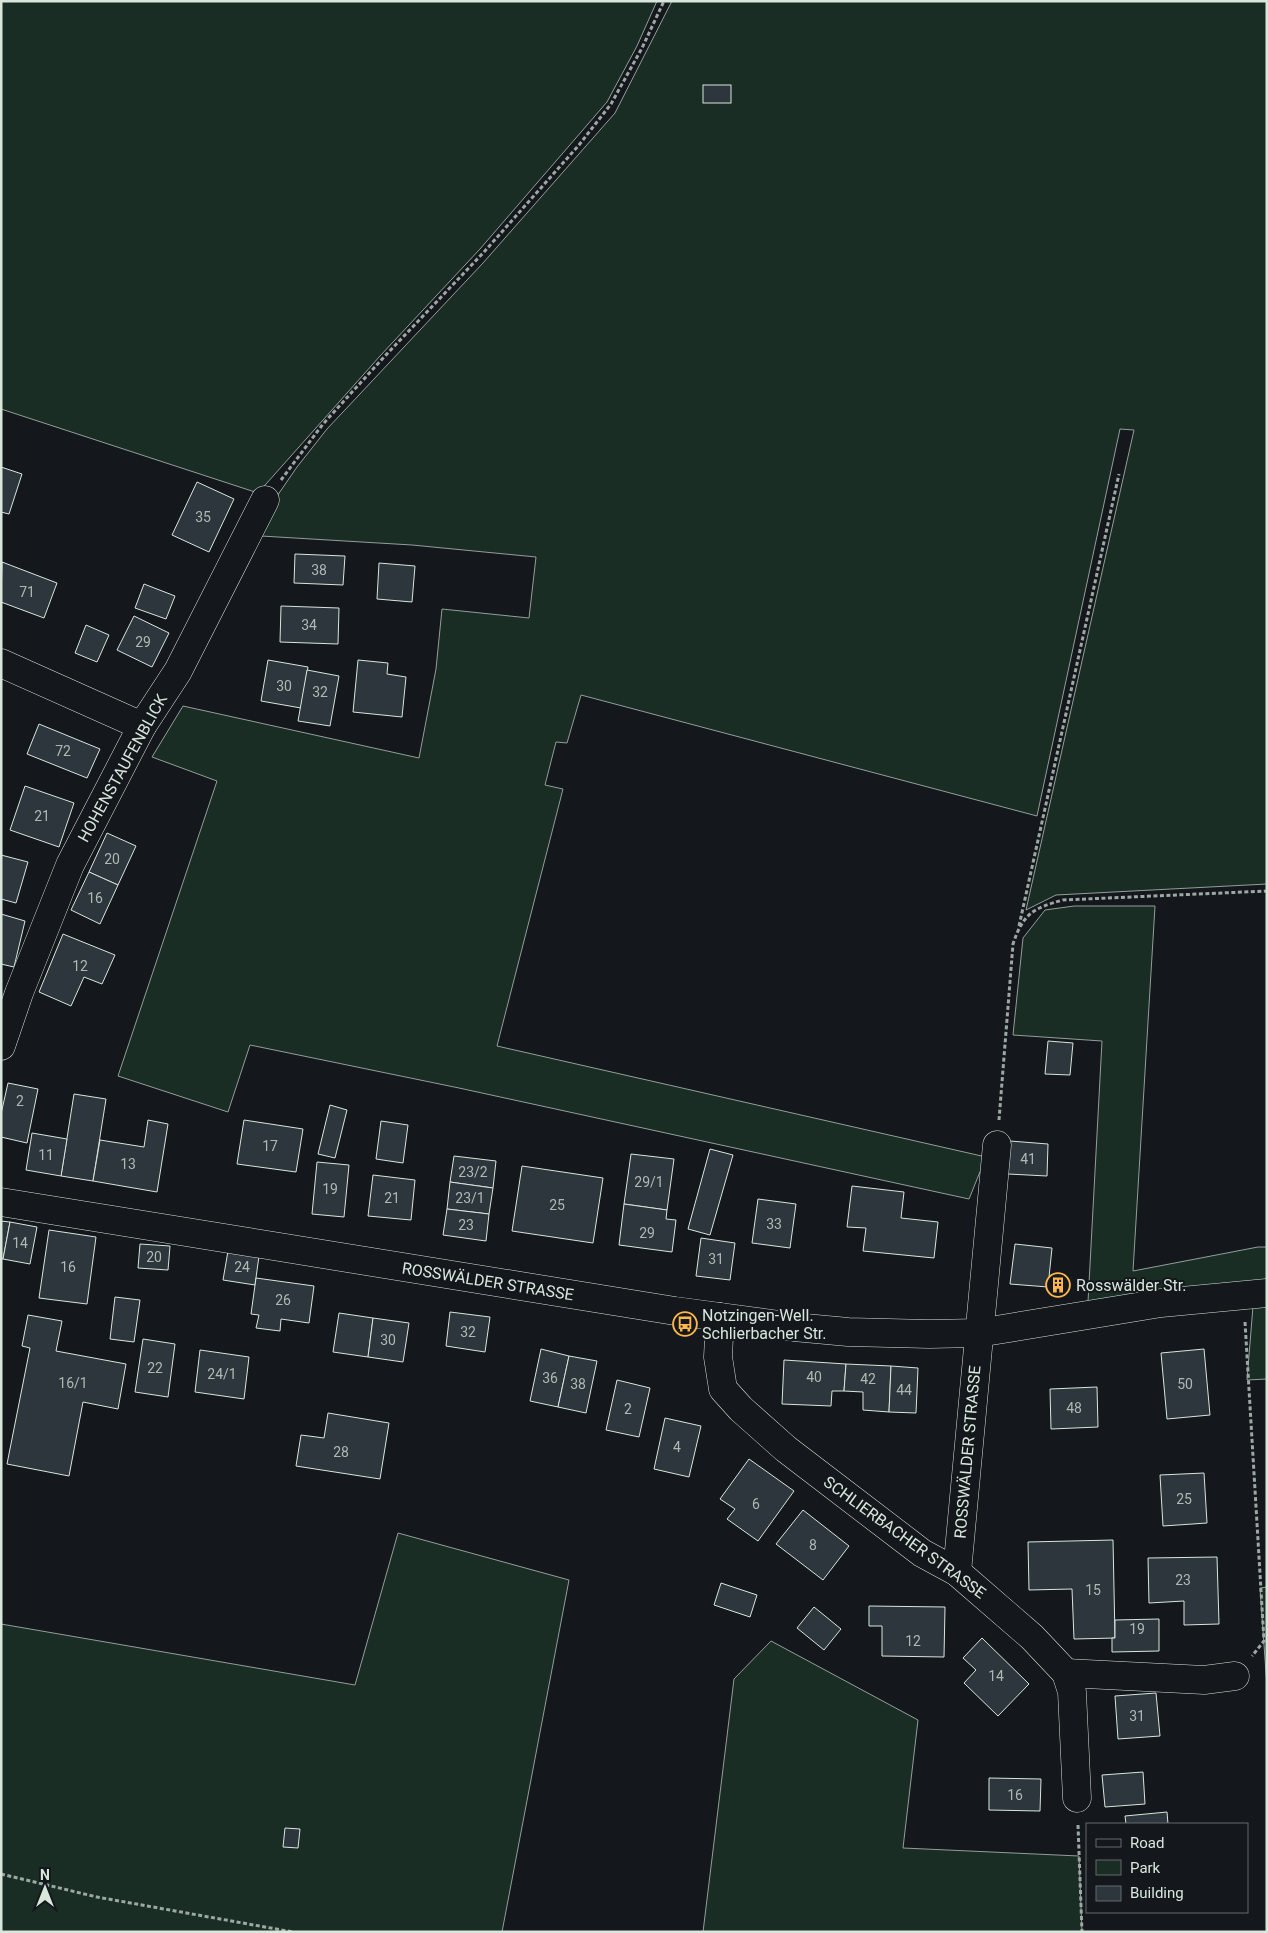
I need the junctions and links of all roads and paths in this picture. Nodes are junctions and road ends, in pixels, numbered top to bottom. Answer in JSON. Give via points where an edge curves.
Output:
{"nodes":[{"id":1,"x":664,"y":1,"type":"edge"},
{"id":2,"x":1119,"y":474,"type":"dead end"},
{"id":3,"x":266,"y":500,"type":"joint"},
{"id":4,"x":1,"y":663,"type":"edge"},
{"id":5,"x":142,"y":726,"type":"junction"},
{"id":6,"x":1267,"y":890,"type":"edge"},
{"id":7,"x":1019,"y":927,"type":"junction"},
{"id":8,"x":10,"y":991,"type":"edge"},
{"id":9,"x":1,"y":1046,"type":"edge"},
{"id":10,"x":997,"y":1145,"type":"joint"},
{"id":11,"x":1,"y":1202,"type":"edge"},
{"id":12,"x":1255,"y":1294,"type":"edge"},
{"id":13,"x":720,"y":1317,"type":"junction"},
{"id":14,"x":978,"y":1333,"type":"junction"},
{"id":15,"x":957,"y":1572,"type":"junction"},
{"id":16,"x":1066,"y":1673,"type":"junction"},
{"id":17,"x":1236,"y":1676,"type":"joint"},
{"id":18,"x":1076,"y":1798,"type":"joint"},
{"id":19,"x":1,"y":1874,"type":"edge"},
{"id":20,"x":294,"y":1932,"type":"edge"},
{"id":21,"x":1082,"y":1932,"type":"edge"}],
"edges":[{"from":1,"to":3,"type":"path","via":[[611,104],[579,145],[323,424]]},
{"from":2,"to":7,"type":"path"},
{"from":3,"to":5,"type":"street","name":"HOHENSTAUFENBLICK","via":[[178,671]]},
{"from":4,"to":5,"type":"street"},
{"from":5,"to":8,"type":"street","name":"HOHENSTAUFENBLICK"},
{"from":6,"to":7,"type":"path","via":[[1063,900],[1031,912]]},
{"from":7,"to":10,"type":"path","via":[[1010,970]]},
{"from":8,"to":9,"type":"street","name":"HOHENSTAUFENBLICK"},
{"from":10,"to":14,"type":"street","name":"ROSSWÄLDER STRASSE"},
{"from":11,"to":13,"type":"street","name":"ROSSWÄLDER STRASSE"},
{"from":12,"to":14,"type":"street","name":"ROSSWÄLDER STRASSE","via":[[1161,1303]]},
{"from":12,"to":17,"type":"path","via":[[1247,1380],[1264,1641]]},
{"from":13,"to":14,"type":"street","name":"ROSSWÄLDER STRASSE","via":[[848,1332]]},
{"from":13,"to":15,"type":"street","name":"SCHLIERBACHER STRASSE","via":[[718,1357],[723,1389],[741,1409],[786,1449],[915,1547]]},
{"from":14,"to":15,"type":"street","name":"ROSSWÄLDER STRASSE"},
{"from":15,"to":16,"type":"street","name":"SCHLIERBACHER STRASSE","via":[[1032,1637]]},
{"from":16,"to":17,"type":"street","via":[[1204,1680]]},
{"from":16,"to":18,"type":"street","name":"SCHLIERBACHER STRASSE","via":[[1072,1692]]},
{"from":18,"to":21,"type":"path"},
{"from":19,"to":20,"type":"path","via":[[97,1897]]}]}
